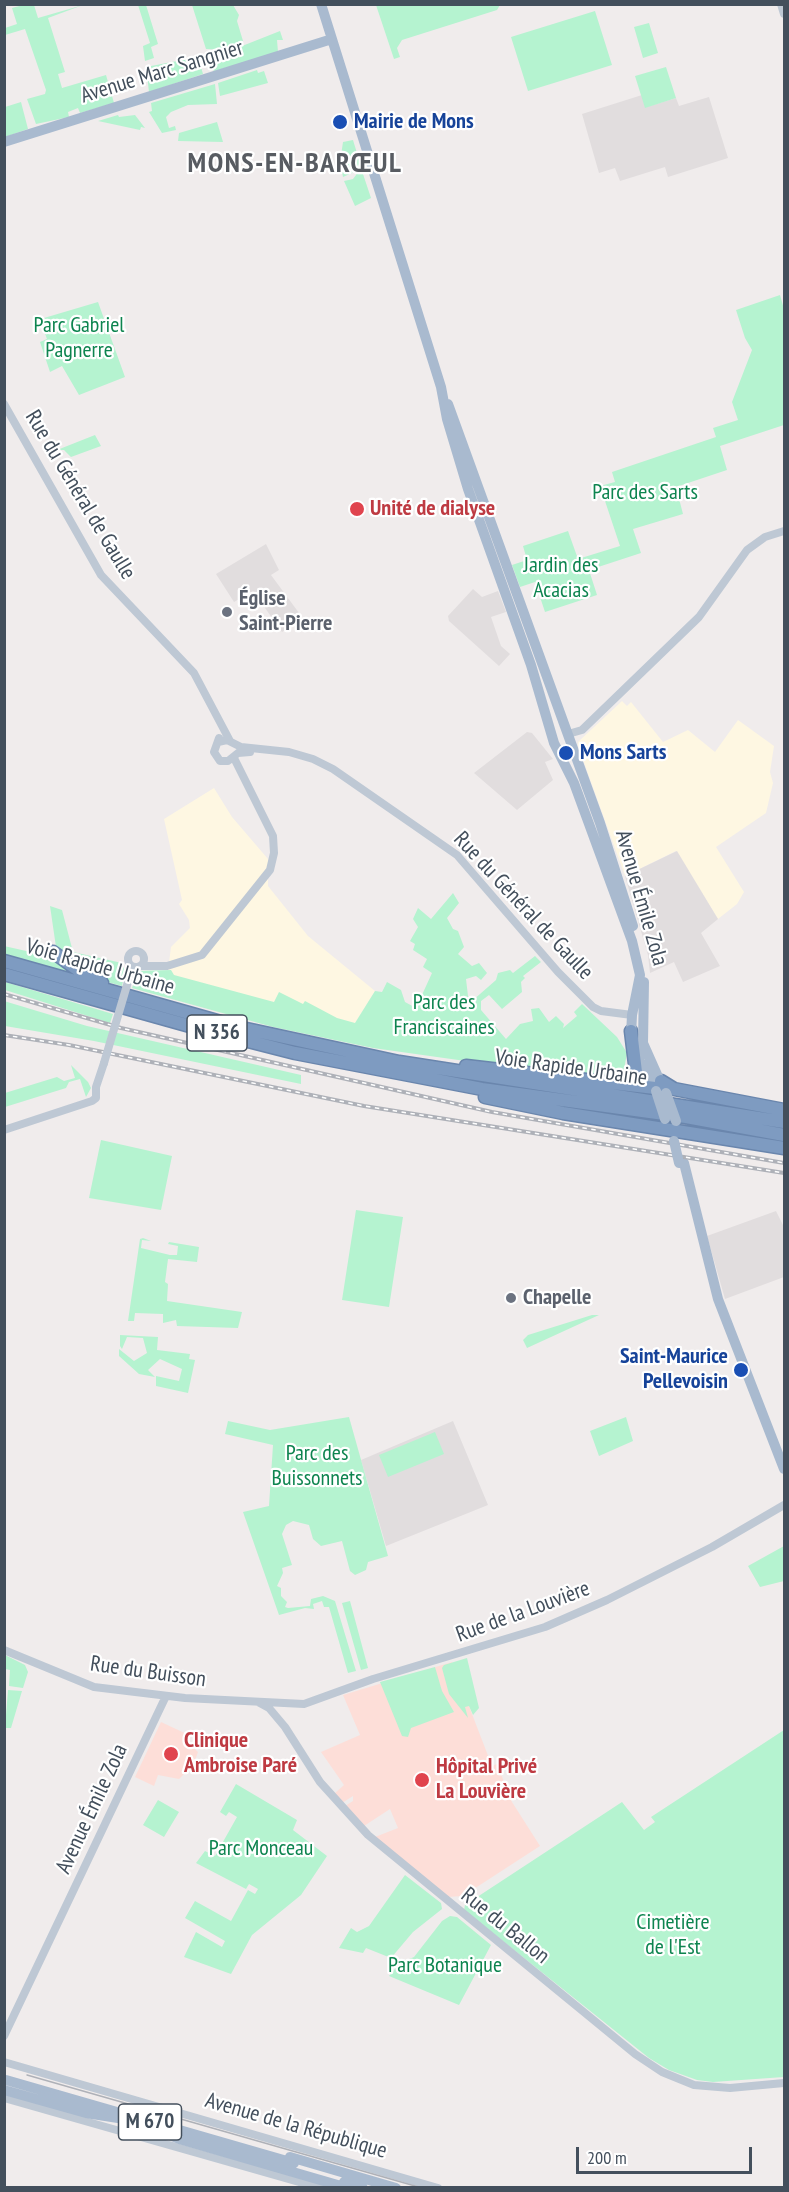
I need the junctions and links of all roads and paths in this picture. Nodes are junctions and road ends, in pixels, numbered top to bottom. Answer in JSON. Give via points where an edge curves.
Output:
{"nodes":[{"id":1,"x":321,"y":4,"type":"edge"},
{"id":2,"x":781,"y":4,"type":"edge"},
{"id":3,"x":784,"y":14,"type":"edge"},
{"id":4,"x":332,"y":39,"type":"junction"},
{"id":5,"x":4,"y":142,"type":"edge"},
{"id":6,"x":4,"y":404,"type":"edge"},
{"id":7,"x":784,"y":531,"type":"edge"},
{"id":8,"x":538,"y":668,"type":"junction"},
{"id":9,"x":215,"y":714,"type":"junction"},
{"id":10,"x":550,"y":729,"type":"junction"},
{"id":11,"x":568,"y":734,"type":"junction"},
{"id":12,"x":218,"y":742,"type":"junction"},
{"id":13,"x":231,"y":742,"type":"junction"},
{"id":14,"x":299,"y":755,"type":"junction"},
{"id":15,"x":234,"y":756,"type":"junction"},
{"id":16,"x":224,"y":762,"type":"junction"},
{"id":17,"x":249,"y":792,"type":"junction"},
{"id":18,"x":53,"y":952,"type":"dead end"},
{"id":19,"x":143,"y":955,"type":"junction"},
{"id":20,"x":4,"y":961,"type":"edge"},
{"id":21,"x":164,"y":966,"type":"junction"},
{"id":22,"x":134,"y":969,"type":"junction"},
{"id":23,"x":4,"y":974,"type":"edge"},
{"id":24,"x":138,"y":1000,"type":"junction"},
{"id":25,"x":632,"y":1015,"type":"junction"},
{"id":26,"x":631,"y":1031,"type":"junction"},
{"id":27,"x":399,"y":1062,"type":"junction"},
{"id":28,"x":433,"y":1080,"type":"junction"},
{"id":29,"x":621,"y":1084,"type":"junction"},
{"id":30,"x":661,"y":1087,"type":"junction"},
{"id":31,"x":784,"y":1110,"type":"edge"},
{"id":32,"x":784,"y":1122,"type":"edge"},
{"id":33,"x":673,"y":1129,"type":"junction"},
{"id":34,"x":4,"y":1130,"type":"edge"},
{"id":35,"x":784,"y":1135,"type":"edge"},
{"id":36,"x":784,"y":1148,"type":"edge"},
{"id":37,"x":783,"y":1464,"type":"edge"},
{"id":38,"x":784,"y":1505,"type":"edge"},
{"id":39,"x":4,"y":1650,"type":"edge"},
{"id":40,"x":166,"y":1696,"type":"junction"},
{"id":41,"x":257,"y":1702,"type":"junction"},
{"id":42,"x":4,"y":2036,"type":"edge"},
{"id":43,"x":4,"y":2062,"type":"edge"},
{"id":44,"x":5,"y":2082,"type":"edge"},
{"id":45,"x":784,"y":2083,"type":"edge"},
{"id":46,"x":4,"y":2098,"type":"edge"},
{"id":47,"x":151,"y":2124,"type":"junction"},
{"id":48,"x":203,"y":2136,"type":"junction"},
{"id":49,"x":320,"y":2187,"type":"edge"},
{"id":50,"x":348,"y":2187,"type":"edge"},
{"id":51,"x":363,"y":2187,"type":"edge"},
{"id":52,"x":381,"y":2187,"type":"edge"},
{"id":53,"x":396,"y":2187,"type":"edge"},
{"id":54,"x":438,"y":2187,"type":"edge"}],
"edges":[{"from":1,"to":4,"type":"main road"},
{"from":2,"to":3,"type":"street"},
{"from":4,"to":5,"type":"main road","name":"Avenue Marc Sangnier"},
{"from":4,"to":8,"type":"main road","via":[[441,387],[456,421],[473,488]]},
{"from":6,"to":9,"type":"street","name":"Rue du Général de Gaulle","via":[[101,575],[188,666],[202,684]]},
{"from":7,"to":11,"type":"street","via":[[765,537],[747,550],[699,617],[582,729]]},
{"from":8,"to":10,"type":"main road","name":"Avenue Émile Zola"},
{"from":8,"to":11,"type":"main road","name":"Avenue Émile Zola"},
{"from":9,"to":12,"type":"street","name":"Rue du Général de Gaulle"},
{"from":9,"to":13,"type":"street","name":"Rue du Général de Gaulle"},
{"from":10,"to":11,"type":"main road","via":[[556,734]]},
{"from":10,"to":25,"type":"main road","name":"Avenue Émile Zola","via":[[574,783],[637,957],[640,975]]},
{"from":11,"to":30,"type":"main road","name":"Avenue Émile Zola","via":[[641,951],[643,1043]]},
{"from":12,"to":13,"type":"street"},
{"from":12,"to":16,"type":"street","name":"Rue du Général de Gaulle","via":[[215,754]]},
{"from":13,"to":14,"type":"street","name":"Rue du Général de Gaulle","via":[[241,747]]},
{"from":13,"to":15,"type":"street"},
{"from":14,"to":15,"type":"street","name":"Rue du Général de Gaulle","via":[[247,751]]},
{"from":14,"to":25,"type":"street","name":"Rue du Général de Gaulle","via":[[333,769],[449,848],[587,1002],[601,1011]]},
{"from":15,"to":16,"type":"street","name":"Rue du Général de Gaulle"},
{"from":15,"to":17,"type":"street"},
{"from":16,"to":17,"type":"street"},
{"from":17,"to":21,"type":"street","via":[[274,840],[270,870],[206,953],[188,962]]},
{"from":18,"to":24,"type":"highway","via":[[88,977]]},
{"from":19,"to":21,"type":"street"},
{"from":19,"to":22,"type":"street","via":[[144,962]]},
{"from":19,"to":22,"type":"street","via":[[130,953],[128,960]]},
{"from":20,"to":24,"type":"highway","name":"Voie Rapide Urbaine","number":"N 356"},
{"from":21,"to":22,"type":"street"},
{"from":22,"to":34,"type":"street","bridge":true,"via":[[96,1098]]},
{"from":23,"to":28,"type":"highway","name":"Voie Rapide Urbaine","number":"N 356","via":[[258,1044]]},
{"from":24,"to":27,"type":"highway","name":"Voie Rapide Urbaine","number":"N 356","via":[[242,1028]]},
{"from":25,"to":26,"type":"main road","name":"Avenue Émile Zola"},
{"from":26,"to":29,"type":"highway","via":[[636,1072]]},
{"from":26,"to":30,"type":"main road","name":"Avenue Émile Zola","via":[[638,1056]]},
{"from":27,"to":29,"type":"highway","via":[[427,1061]]},
{"from":27,"to":32,"type":"highway","name":"Voie Rapide Urbaine","number":"N 356"},
{"from":28,"to":33,"type":"highway","via":[[457,1091],[540,1109]]},
{"from":28,"to":35,"type":"highway","name":"Voie Rapide Urbaine","number":"N 356"},
{"from":29,"to":30,"type":"highway"},
{"from":30,"to":31,"type":"highway"},
{"from":30,"to":33,"type":"main road","bridge":true},
{"from":33,"to":36,"type":"highway"},
{"from":33,"to":37,"type":"main road","via":[[717,1296]]},
{"from":38,"to":41,"type":"street","name":"Rue de la Louvière","via":[[702,1552],[545,1627],[369,1680],[304,1704]]},
{"from":39,"to":40,"type":"street","name":"Rue du Buisson","via":[[94,1687]]},
{"from":40,"to":41,"type":"street","name":"Rue du Buisson"},
{"from":40,"to":42,"type":"street","name":"Avenue Émile Zola"},
{"from":41,"to":45,"type":"street","name":"Rue du Ballon","via":[[266,1706],[285,1727],[320,1782],[352,1820],[577,2009],[662,2072],[692,2084],[721,2088]]},
{"from":43,"to":54,"type":"street","name":"Avenue de la République"},
{"from":44,"to":47,"type":"main road","name":"Avenue de la République","number":"M 670"},
{"from":44,"to":47,"type":"main road","name":"Avenue de la République","number":"M 670"},
{"from":46,"to":49,"type":"street"},
{"from":47,"to":48,"type":"main road","name":"Avenue de la République","number":"M 670"},
{"from":47,"to":48,"type":"main road","name":"Avenue de la République","number":"M 670","via":[[294,2165]]},
{"from":47,"to":50,"type":"main road","via":[[179,2139]]},
{"from":48,"to":53,"type":"main road","via":[[227,2139]]},
{"from":51,"to":52,"type":"main road","name":"Avenue de la République","via":[[315,2171]]}]}
